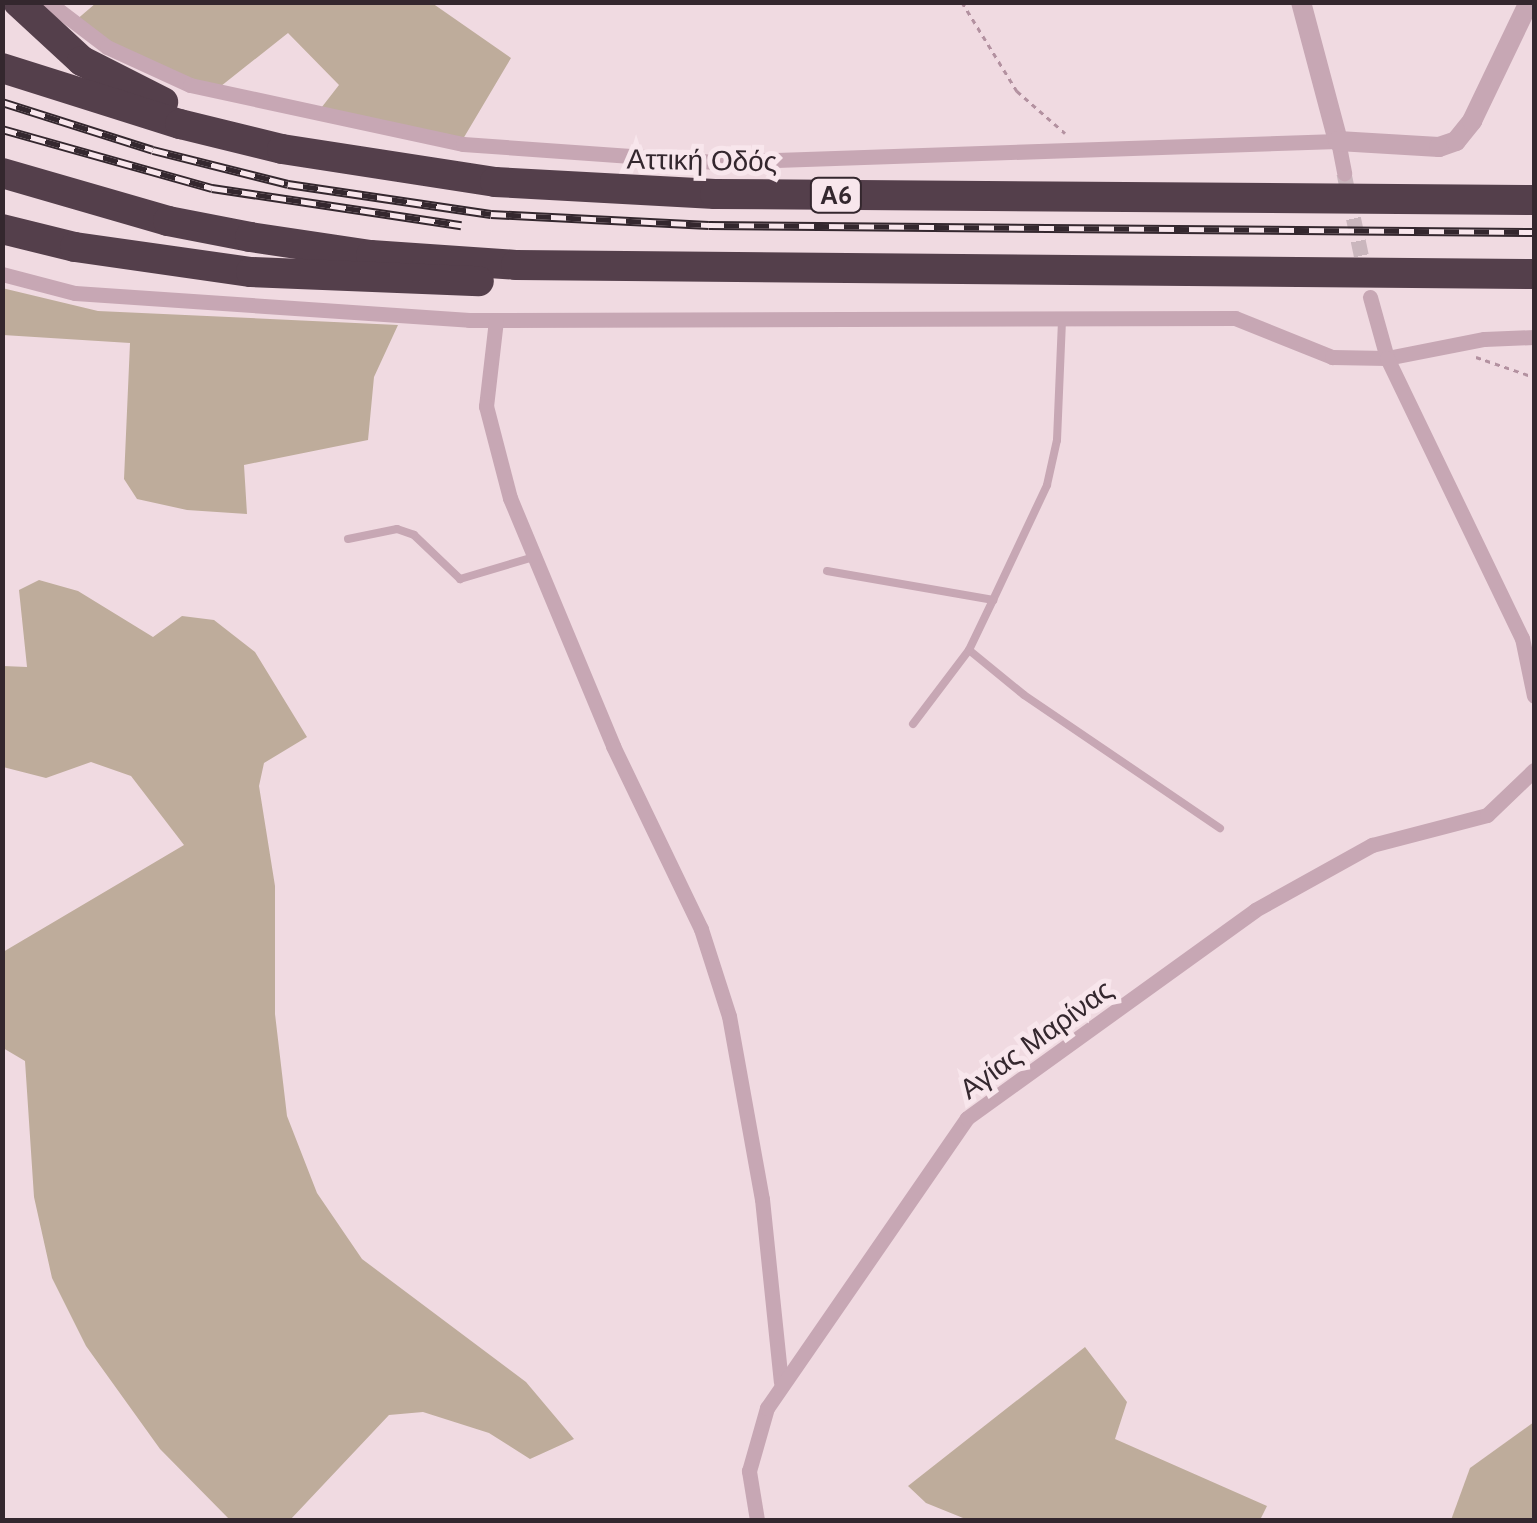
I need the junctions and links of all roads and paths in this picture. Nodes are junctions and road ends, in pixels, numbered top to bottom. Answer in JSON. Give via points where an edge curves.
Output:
{"nodes":[{"id":1,"x":18,"y":2,"type":"edge"},
{"id":2,"x":48,"y":2,"type":"edge"},
{"id":3,"x":962,"y":2,"type":"edge"},
{"id":4,"x":1301,"y":2,"type":"edge"},
{"id":5,"x":1529,"y":2,"type":"edge"},
{"id":6,"x":2,"y":68,"type":"edge"},
{"id":7,"x":1338,"y":141,"type":"junction"},
{"id":8,"x":1091,"y":148,"type":"junction"},
{"id":9,"x":282,"y":149,"type":"junction"},
{"id":10,"x":1344,"y":173,"type":"tunnel mouth"},
{"id":11,"x":2,"y":174,"type":"edge"},
{"id":12,"x":1534,"y":200,"type":"edge"},
{"id":13,"x":2,"y":229,"type":"edge"},
{"id":14,"x":654,"y":266,"type":"junction"},
{"id":15,"x":2,"y":274,"type":"edge"},
{"id":16,"x":1534,"y":274,"type":"edge"},
{"id":17,"x":1370,"y":297,"type":"tunnel mouth"},
{"id":18,"x":1062,"y":319,"type":"junction"},
{"id":19,"x":496,"y":320,"type":"junction"},
{"id":20,"x":1534,"y":337,"type":"edge"},
{"id":21,"x":1446,"y":346,"type":"junction"},
{"id":22,"x":1388,"y":358,"type":"junction"},
{"id":23,"x":1534,"y":377,"type":"edge"},
{"id":24,"x":348,"y":539,"type":"dead end"},
{"id":25,"x":534,"y":557,"type":"junction"},
{"id":26,"x":827,"y":571,"type":"dead end"},
{"id":27,"x":993,"y":600,"type":"junction"},
{"id":28,"x":969,"y":650,"type":"junction"},
{"id":29,"x":1534,"y":696,"type":"edge"},
{"id":30,"x":912,"y":724,"type":"dead end"},
{"id":31,"x":1534,"y":770,"type":"edge"},
{"id":32,"x":1220,"y":828,"type":"dead end"},
{"id":33,"x":781,"y":1382,"type":"junction"},
{"id":34,"x":757,"y":1520,"type":"edge"}],
"edges":[{"from":1,"to":9,"type":"highway","via":[[56,41],[110,78]]},
{"from":2,"to":8,"type":"street","via":[[107,47],[190,84],[463,144],[715,162]]},
{"from":3,"to":8,"type":"path","via":[[1017,91]]},
{"from":4,"to":7,"type":"street"},
{"from":5,"to":7,"type":"street","via":[[1456,141]]},
{"from":6,"to":9,"type":"highway","name":"Αττική Οδός","number":"Α6"},
{"from":7,"to":8,"type":"street"},
{"from":7,"to":10,"type":"street"},
{"from":9,"to":12,"type":"highway","name":"Αττική Οδός","number":"Α6","via":[[594,190]]},
{"from":11,"to":14,"type":"highway","via":[[168,221],[370,255]]},
{"from":13,"to":14,"type":"highway","via":[[106,252],[345,280],[601,281]]},
{"from":14,"to":16,"type":"highway"},
{"from":15,"to":19,"type":"street","via":[[75,293]]},
{"from":17,"to":22,"type":"street"},
{"from":18,"to":19,"type":"street"},
{"from":18,"to":22,"type":"street","via":[[1234,318],[1332,357]]},
{"from":18,"to":27,"type":"lane","via":[[1050,470]]},
{"from":19,"to":25,"type":"street","via":[[486,406],[495,452]]},
{"from":20,"to":21,"type":"street"},
{"from":21,"to":22,"type":"street"},
{"from":21,"to":23,"type":"path"},
{"from":22,"to":29,"type":"street","via":[[1514,620]]},
{"from":24,"to":25,"type":"lane","via":[[397,530],[414,535],[460,579]]},
{"from":25,"to":33,"type":"street","via":[[612,746],[701,930],[730,1016],[759,1180]]},
{"from":26,"to":27,"type":"lane"},
{"from":27,"to":28,"type":"lane"},
{"from":28,"to":30,"type":"lane"},
{"from":28,"to":32,"type":"lane"},
{"from":31,"to":33,"type":"street","name":"Αγίας Μαρίνας","via":[[1487,815],[1372,845],[1255,910],[993,1094],[936,1154]]},
{"from":33,"to":34,"type":"street","name":"Αγίας Μαρίνας","via":[[754,1440],[749,1472]]}]}
